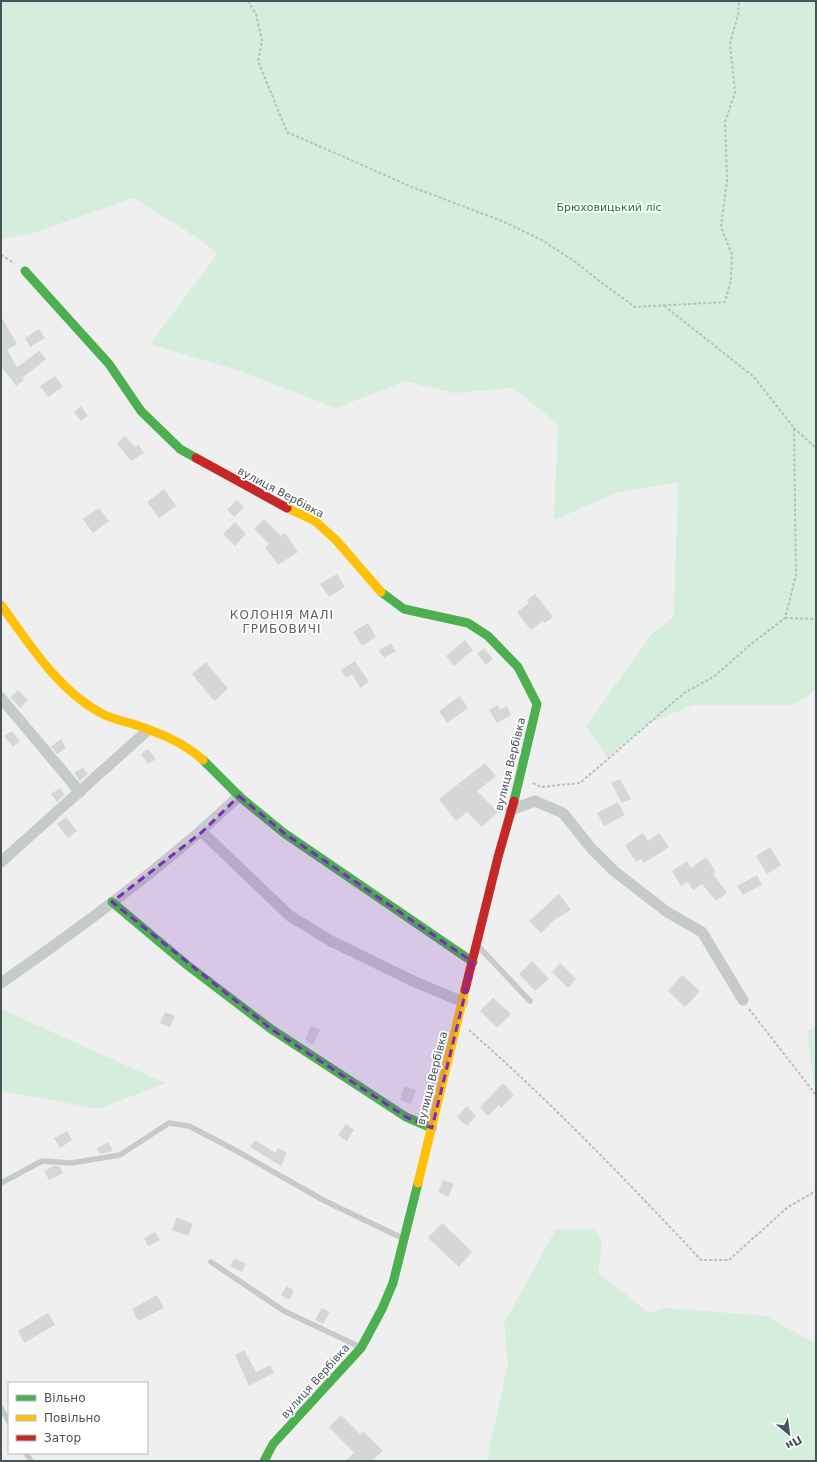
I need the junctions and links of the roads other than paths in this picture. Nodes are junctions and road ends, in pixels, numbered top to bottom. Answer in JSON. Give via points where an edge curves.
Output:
{"nodes":[{"id":1,"x":25,"y":271,"type":"dead end"},
{"id":2,"x":1,"y":605,"type":"edge"},
{"id":3,"x":1,"y":698,"type":"edge"},
{"id":4,"x":148,"y":730,"type":"junction"},
{"id":5,"x":80,"y":792,"type":"junction"},
{"id":6,"x":239,"y":796,"type":"junction"},
{"id":7,"x":511,"y":810,"type":"junction"},
{"id":8,"x":202,"y":832,"type":"junction"},
{"id":9,"x":1,"y":862,"type":"edge"},
{"id":10,"x":112,"y":902,"type":"junction"},
{"id":11,"x":477,"y":945,"type":"junction"},
{"id":12,"x":473,"y":962,"type":"junction"},
{"id":13,"x":1,"y":982,"type":"edge"},
{"id":14,"x":743,"y":1000,"type":"road end"},
{"id":15,"x":530,"y":1001,"type":"dead end"},
{"id":16,"x":463,"y":1002,"type":"junction"},
{"id":17,"x":432,"y":1128,"type":"junction"},
{"id":18,"x":1,"y":1183,"type":"edge"},
{"id":19,"x":404,"y":1239,"type":"junction"},
{"id":20,"x":211,"y":1262,"type":"dead end"},
{"id":21,"x":361,"y":1348,"type":"junction"},
{"id":22,"x":1,"y":1408,"type":"edge"},
{"id":23,"x":8,"y":1420,"type":"edge"},
{"id":24,"x":264,"y":1461,"type":"edge"}],
"edges":[{"from":1,"to":7,"type":"street","name":"вулиця Вербівка","via":[[109,364],[141,411],[180,449],[269,499],[315,521],[336,540],[384,596],[404,609],[468,623],[488,636],[518,667],[537,704],[521,778]]},
{"from":2,"to":4,"type":"street","via":[[78,699],[101,713]]},
{"from":3,"to":5,"type":"street"},
{"from":4,"to":5,"type":"street"},
{"from":4,"to":6,"type":"street","via":[[190,748]]},
{"from":5,"to":9,"type":"street"},
{"from":6,"to":8,"type":"street"},
{"from":6,"to":12,"type":"street","via":[[284,833]]},
{"from":7,"to":11,"type":"street","name":"вулиця Вербівка"},
{"from":7,"to":14,"type":"street","via":[[535,801],[563,814],[591,848],[614,870],[667,912],[702,932]]},
{"from":8,"to":10,"type":"street"},
{"from":8,"to":16,"type":"street","via":[[290,916],[331,941]]},
{"from":10,"to":13,"type":"street","via":[[77,930]]},
{"from":10,"to":17,"type":"street","via":[[187,965],[271,1028],[406,1117]]},
{"from":11,"to":12,"type":"street","name":"вулиця Вербівка"},
{"from":11,"to":15,"type":"lane"},
{"from":12,"to":16,"type":"street","name":"вулиця Вербівка"},
{"from":16,"to":17,"type":"street","name":"вулиця Вербівка"},
{"from":17,"to":19,"type":"street","name":"вулиця Вербівка"},
{"from":18,"to":19,"type":"lane","via":[[42,1161],[71,1163],[120,1155],[169,1123],[189,1126],[323,1200]]},
{"from":19,"to":21,"type":"street","name":"вулиця Вербівка","via":[[393,1283]]},
{"from":20,"to":21,"type":"lane","via":[[284,1311]]},
{"from":21,"to":24,"type":"street","name":"вулиця Вербівка","via":[[273,1444]]},
{"from":22,"to":23,"type":"lane"}]}
